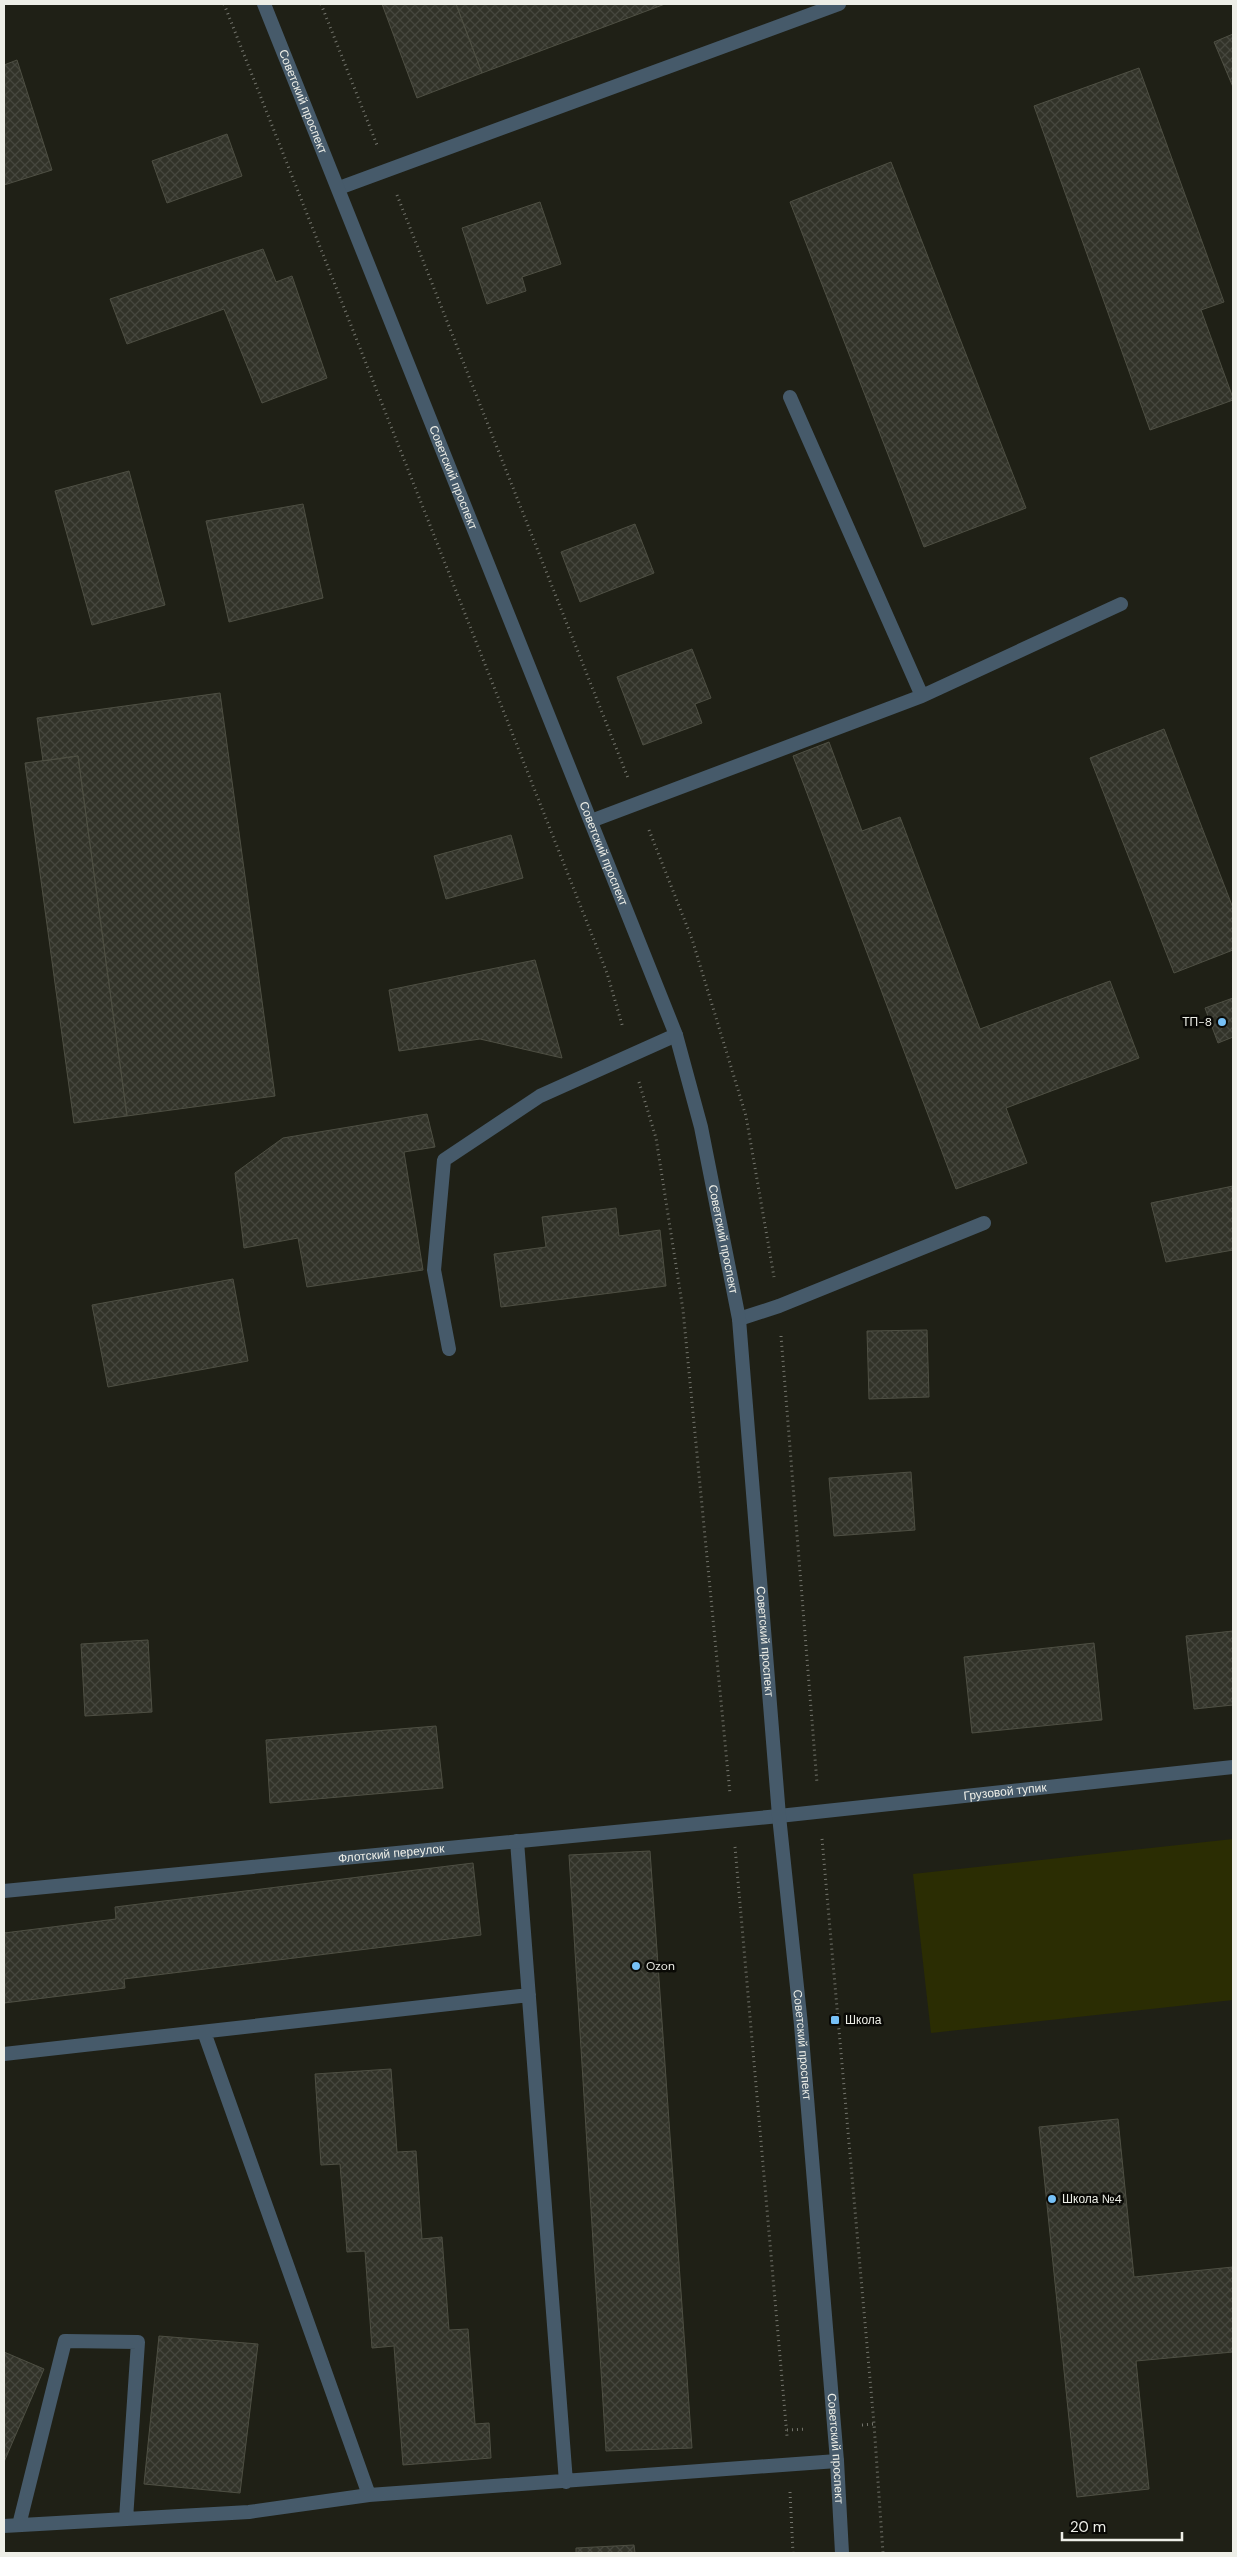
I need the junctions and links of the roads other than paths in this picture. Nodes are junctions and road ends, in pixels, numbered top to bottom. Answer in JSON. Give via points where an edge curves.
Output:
{"nodes":[{"id":1,"x":264,"y":4,"type":"edge"},
{"id":2,"x":839,"y":4,"type":"edge"},
{"id":3,"x":339,"y":188,"type":"junction"},
{"id":4,"x":790,"y":397,"type":"dead end"},
{"id":5,"x":1121,"y":604,"type":"dead end"},
{"id":6,"x":922,"y":696,"type":"junction"},
{"id":7,"x":591,"y":821,"type":"junction"},
{"id":8,"x":676,"y":1035,"type":"junction"},
{"id":9,"x":984,"y":1222,"type":"dead end"},
{"id":10,"x":740,"y":1319,"type":"junction"},
{"id":11,"x":449,"y":1349,"type":"dead end"},
{"id":12,"x":1233,"y":1767,"type":"edge"},
{"id":13,"x":778,"y":1816,"type":"junction"},
{"id":14,"x":517,"y":1841,"type":"junction"},
{"id":15,"x":4,"y":1891,"type":"edge"},
{"id":16,"x":529,"y":1995,"type":"junction"},
{"id":17,"x":204,"y":2032,"type":"junction"},
{"id":18,"x":4,"y":2054,"type":"edge"},
{"id":19,"x":836,"y":2461,"type":"junction"},
{"id":20,"x":566,"y":2482,"type":"junction"},
{"id":21,"x":369,"y":2495,"type":"junction"},
{"id":22,"x":126,"y":2520,"type":"junction"},
{"id":23,"x":19,"y":2525,"type":"junction"},
{"id":24,"x":4,"y":2526,"type":"edge"},
{"id":25,"x":842,"y":2553,"type":"edge"}],
"edges":[{"from":1,"to":3,"type":"street","name":"Советский проспект"},
{"from":2,"to":3,"type":"street"},
{"from":3,"to":7,"type":"street","name":"Советский проспект"},
{"from":4,"to":6,"type":"street"},
{"from":5,"to":6,"type":"street"},
{"from":6,"to":7,"type":"street"},
{"from":7,"to":8,"type":"street","name":"Советский проспект"},
{"from":8,"to":10,"type":"street","name":"Советский проспект","via":[[701,1127]]},
{"from":8,"to":11,"type":"street","via":[[540,1096],[444,1160],[434,1270]]},
{"from":9,"to":10,"type":"street"},
{"from":10,"to":13,"type":"street","name":"Советский проспект"},
{"from":12,"to":13,"type":"street","name":"Грузовой тупик"},
{"from":13,"to":14,"type":"street","name":"Флотский переулок"},
{"from":13,"to":19,"type":"street","name":"Советский проспект","via":[[801,2025]]},
{"from":14,"to":15,"type":"street","name":"Флотский переулок"},
{"from":14,"to":16,"type":"street"},
{"from":16,"to":17,"type":"street"},
{"from":16,"to":20,"type":"street"},
{"from":17,"to":18,"type":"street"},
{"from":17,"to":21,"type":"street"},
{"from":19,"to":20,"type":"street"},
{"from":19,"to":25,"type":"street","name":"Советский проспект"},
{"from":20,"to":21,"type":"street"},
{"from":21,"to":22,"type":"street","via":[[249,2512]]},
{"from":22,"to":23,"type":"street"},
{"from":22,"to":23,"type":"street","via":[[138,2342],[66,2341]]},
{"from":23,"to":24,"type":"street"}]}
